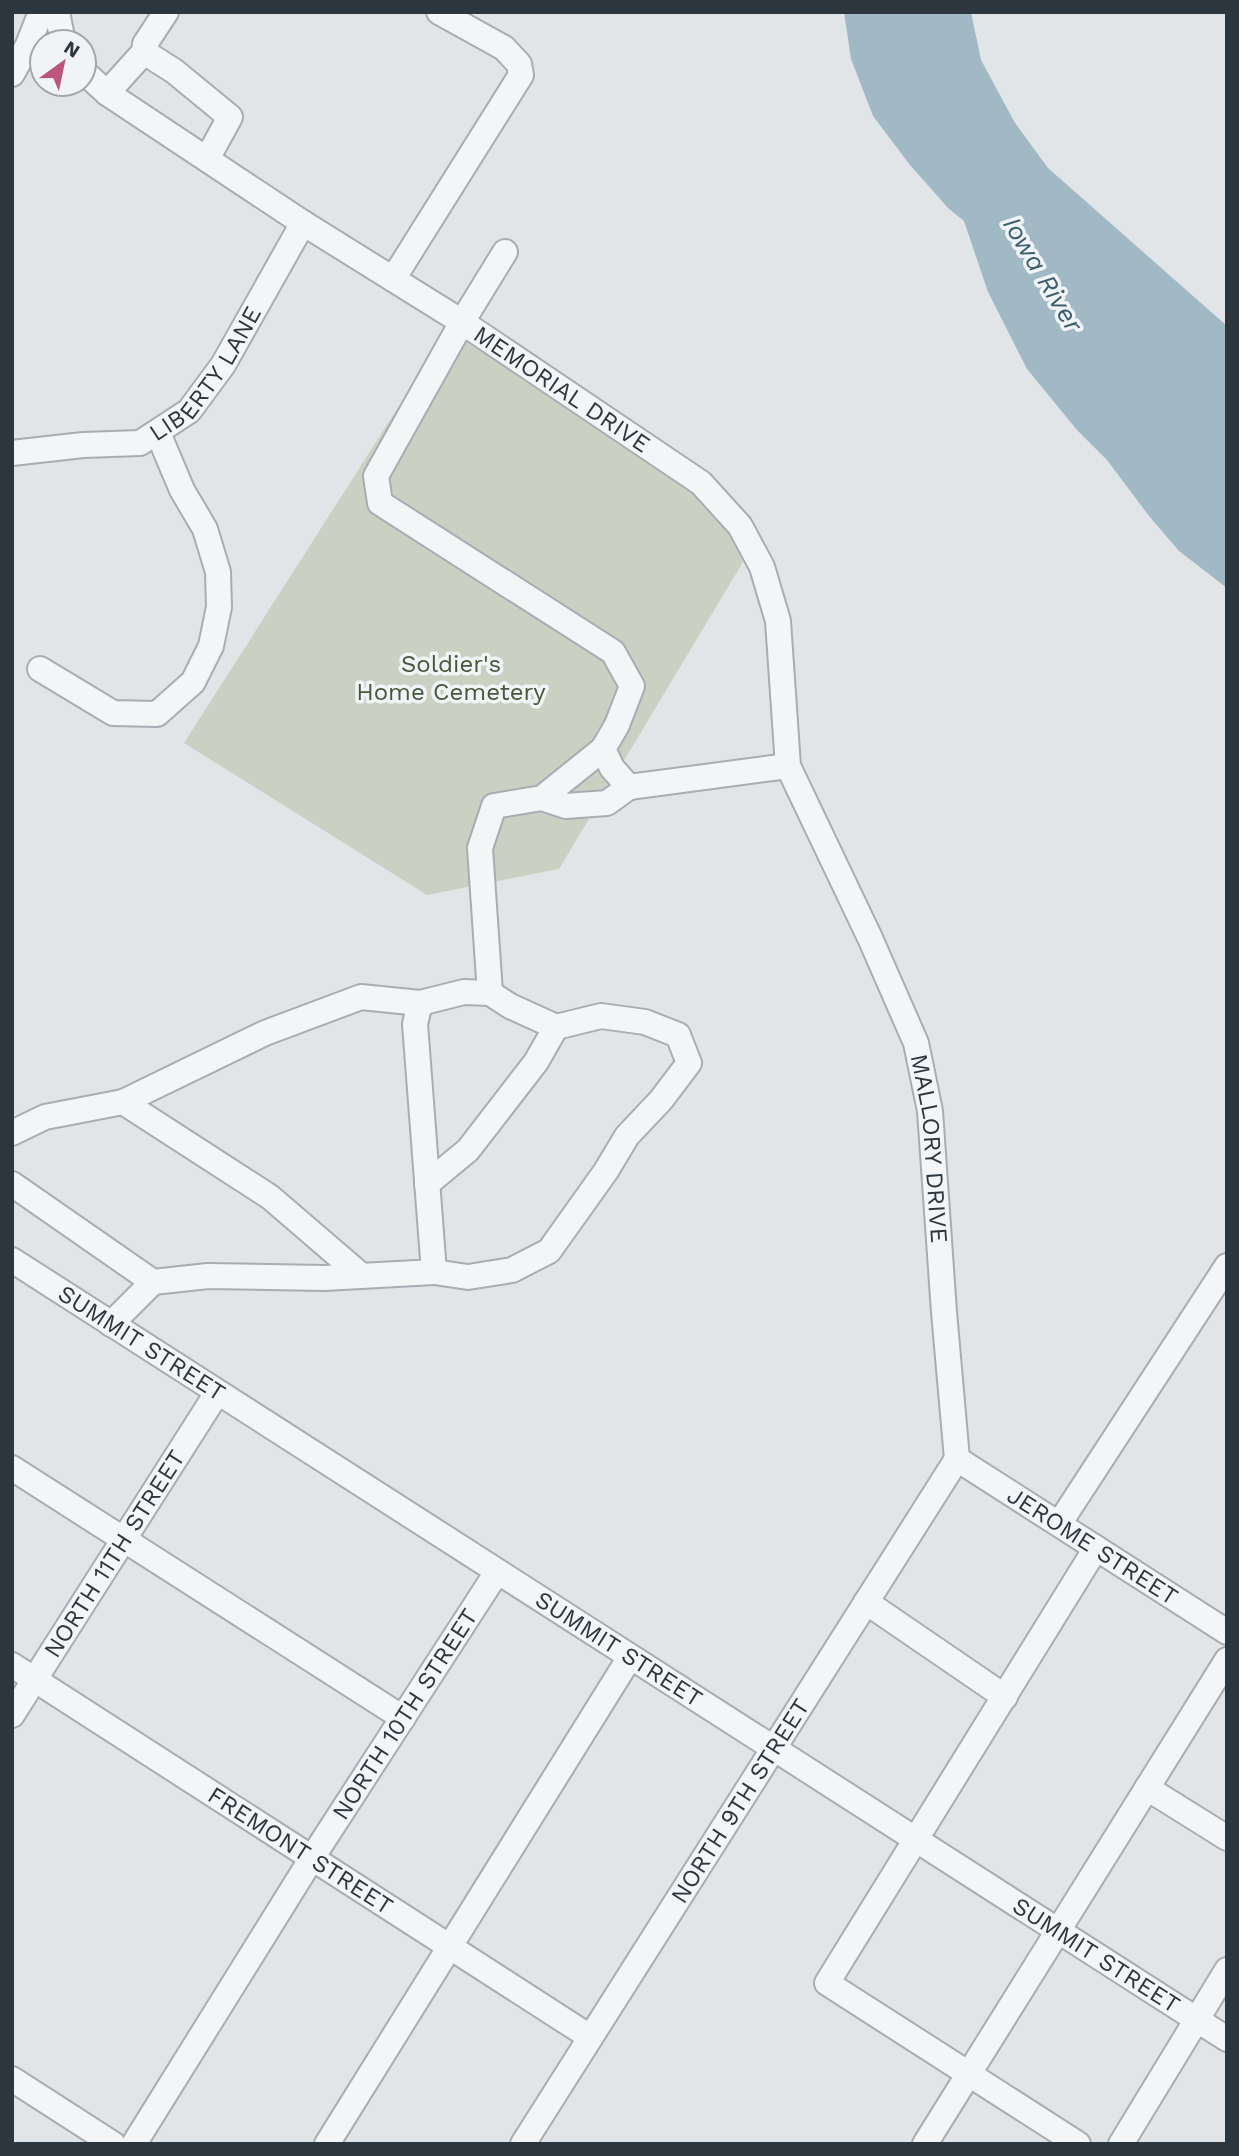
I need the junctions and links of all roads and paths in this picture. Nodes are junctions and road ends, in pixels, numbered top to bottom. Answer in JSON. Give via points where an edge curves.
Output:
{"nodes":[{"id":1,"x":41,"y":12,"type":"edge"},
{"id":2,"x":166,"y":12,"type":"edge"},
{"id":3,"x":439,"y":12,"type":"edge"},
{"id":4,"x":144,"y":52,"type":"junction"},
{"id":5,"x":12,"y":74,"type":"edge"},
{"id":6,"x":98,"y":85,"type":"edge"},
{"id":7,"x":107,"y":93,"type":"junction"},
{"id":8,"x":207,"y":159,"type":"junction"},
{"id":9,"x":303,"y":223,"type":"junction"},
{"id":10,"x":505,"y":252,"type":"dead end"},
{"id":11,"x":393,"y":279,"type":"junction"},
{"id":12,"x":462,"y":322,"type":"junction"},
{"id":13,"x":158,"y":433,"type":"junction"},
{"id":14,"x":12,"y":453,"type":"edge"},
{"id":15,"x":40,"y":669,"type":"dead end"},
{"id":16,"x":603,"y":748,"type":"junction"},
{"id":17,"x":788,"y":766,"type":"junction"},
{"id":18,"x":629,"y":788,"type":"junction"},
{"id":19,"x":542,"y":798,"type":"junction"},
{"id":20,"x":829,"y":856,"type":"joint"},
{"id":21,"x":490,"y":993,"type":"junction"},
{"id":22,"x":420,"y":1003,"type":"junction"},
{"id":23,"x":556,"y":1027,"type":"junction"},
{"id":24,"x":123,"y":1102,"type":"junction"},
{"id":25,"x":12,"y":1133,"type":"edge"},
{"id":26,"x":12,"y":1184,"type":"edge"},
{"id":27,"x":427,"y":1184,"type":"junction"},
{"id":28,"x":12,"y":1260,"type":"edge"},
{"id":29,"x":1227,"y":1266,"type":"edge"},
{"id":30,"x":434,"y":1272,"type":"junction"},
{"id":31,"x":362,"y":1276,"type":"junction"},
{"id":32,"x":153,"y":1282,"type":"junction"},
{"id":33,"x":111,"y":1324,"type":"junction"},
{"id":34,"x":217,"y":1393,"type":"junction"},
{"id":35,"x":957,"y":1459,"type":"junction"},
{"id":36,"x":12,"y":1468,"type":"edge"},
{"id":37,"x":1059,"y":1524,"type":"junction"},
{"id":38,"x":124,"y":1540,"type":"junction"},
{"id":39,"x":1096,"y":1548,"type":"junction"},
{"id":40,"x":496,"y":1572,"type":"junction"},
{"id":41,"x":866,"y":1602,"type":"junction"},
{"id":42,"x":1227,"y":1632,"type":"edge"},
{"id":43,"x":630,"y":1657,"type":"junction"},
{"id":44,"x":1227,"y":1660,"type":"edge"},
{"id":45,"x":12,"y":1665,"type":"edge"},
{"id":46,"x":35,"y":1679,"type":"junction"},
{"id":47,"x":1005,"y":1697,"type":"junction"},
{"id":48,"x":12,"y":1715,"type":"edge"},
{"id":49,"x":403,"y":1718,"type":"junction"},
{"id":50,"x":772,"y":1748,"type":"junction"},
{"id":51,"x":1147,"y":1787,"type":"junction"},
{"id":52,"x":1227,"y":1838,"type":"edge"},
{"id":53,"x":917,"y":1840,"type":"junction"},
{"id":54,"x":312,"y":1858,"type":"junction"},
{"id":55,"x":1058,"y":1931,"type":"junction"},
{"id":56,"x":450,"y":1946,"type":"junction"},
{"id":57,"x":1227,"y":1969,"type":"edge"},
{"id":58,"x":1196,"y":2020,"type":"junction"},
{"id":59,"x":590,"y":2037,"type":"junction"},
{"id":60,"x":1227,"y":2039,"type":"edge"},
{"id":61,"x":968,"y":2074,"type":"junction"},
{"id":62,"x":12,"y":2079,"type":"edge"},
{"id":63,"x":113,"y":2144,"type":"edge"},
{"id":64,"x":134,"y":2144,"type":"edge"},
{"id":65,"x":327,"y":2144,"type":"edge"},
{"id":66,"x":523,"y":2144,"type":"edge"},
{"id":67,"x":925,"y":2144,"type":"edge"},
{"id":68,"x":1077,"y":2144,"type":"edge"},
{"id":69,"x":1121,"y":2144,"type":"edge"}],
"edges":[{"from":1,"to":5,"type":"street"},
{"from":2,"to":4,"type":"street"},
{"from":3,"to":11,"type":"street","via":[[504,48],[519,64],[521,75]]},
{"from":4,"to":7,"type":"street"},
{"from":4,"to":8,"type":"street","via":[[230,117]]},
{"from":6,"to":7,"type":"street","name":"MEMORIAL DRIVE"},
{"from":7,"to":8,"type":"street","name":"MEMORIAL DRIVE"},
{"from":8,"to":9,"type":"street","name":"MEMORIAL DRIVE"},
{"from":9,"to":11,"type":"street","name":"MEMORIAL DRIVE"},
{"from":9,"to":13,"type":"street","name":"LIBERTY LANE","via":[[223,365],[189,411]]},
{"from":10,"to":12,"type":"street"},
{"from":11,"to":12,"type":"street","name":"MEMORIAL DRIVE"},
{"from":12,"to":16,"type":"street","via":[[376,476],[380,503],[613,652],[632,686]]},
{"from":12,"to":17,"type":"street","name":"MEMORIAL DRIVE","via":[[701,483],[740,526],[762,568],[778,621]]},
{"from":13,"to":14,"type":"street","name":"LIBERTY LANE","via":[[140,443]]},
{"from":13,"to":15,"type":"street","via":[[205,529],[218,572],[219,607],[211,646],[193,682],[157,714],[113,713]]},
{"from":16,"to":18,"type":"street"},
{"from":16,"to":19,"type":"street"},
{"from":17,"to":18,"type":"street"},
{"from":17,"to":20,"type":"street","name":"MEMORIAL DRIVE"},
{"from":18,"to":19,"type":"street","via":[[607,803],[566,806]]},
{"from":19,"to":21,"type":"street","via":[[494,806],[480,848]]},
{"from":20,"to":35,"type":"street","name":"MALLORY DRIVE","via":[[916,1044],[930,1111]]},
{"from":21,"to":22,"type":"street","via":[[464,992]]},
{"from":21,"to":23,"type":"street"},
{"from":22,"to":24,"type":"street","via":[[361,997],[265,1033]]},
{"from":22,"to":27,"type":"street","via":[[415,1024]]},
{"from":23,"to":27,"type":"street","via":[[536,1062],[468,1150]]},
{"from":23,"to":30,"type":"street","via":[[601,1016],[645,1022],[678,1035],[689,1063],[627,1136],[549,1251],[512,1270],[468,1276]]},
{"from":24,"to":25,"type":"street","via":[[45,1117]]},
{"from":24,"to":31,"type":"street","via":[[270,1198]]},
{"from":26,"to":32,"type":"street"},
{"from":27,"to":30,"type":"street"},
{"from":28,"to":33,"type":"street","name":"SUMMIT STREET"},
{"from":29,"to":37,"type":"street"},
{"from":30,"to":31,"type":"street"},
{"from":31,"to":32,"type":"street","via":[[208,1276]]},
{"from":32,"to":33,"type":"street"},
{"from":33,"to":34,"type":"street","name":"SUMMIT STREET"},
{"from":34,"to":38,"type":"street","name":"NORTH 11TH STREET"},
{"from":34,"to":40,"type":"street","name":"SUMMIT STREET"},
{"from":35,"to":37,"type":"street","name":"JEROME STREET"},
{"from":35,"to":41,"type":"street","name":"NORTH 9TH STREET"},
{"from":36,"to":38,"type":"street"},
{"from":37,"to":39,"type":"street","name":"JEROME STREET"},
{"from":38,"to":46,"type":"street","name":"NORTH 11TH STREET"},
{"from":38,"to":49,"type":"street"},
{"from":39,"to":42,"type":"street","name":"JEROME STREET"},
{"from":39,"to":47,"type":"street"},
{"from":40,"to":43,"type":"street","name":"SUMMIT STREET"},
{"from":40,"to":49,"type":"street","name":"NORTH 10TH STREET"},
{"from":41,"to":47,"type":"street"},
{"from":41,"to":50,"type":"street","name":"NORTH 9TH STREET"},
{"from":43,"to":50,"type":"street","name":"SUMMIT STREET"},
{"from":43,"to":56,"type":"street"},
{"from":44,"to":51,"type":"street"},
{"from":45,"to":46,"type":"street","name":"FREMONT STREET"},
{"from":46,"to":48,"type":"street","name":"NORTH 11TH STREET"},
{"from":46,"to":54,"type":"street","name":"FREMONT STREET"},
{"from":47,"to":53,"type":"street"},
{"from":49,"to":54,"type":"street","name":"NORTH 10TH STREET"},
{"from":50,"to":53,"type":"street","name":"SUMMIT STREET"},
{"from":50,"to":59,"type":"street","name":"NORTH 9TH STREET"},
{"from":51,"to":52,"type":"street"},
{"from":51,"to":55,"type":"street"},
{"from":53,"to":55,"type":"street","name":"SUMMIT STREET"},
{"from":53,"to":61,"type":"street","via":[[827,1983]]},
{"from":54,"to":56,"type":"street","name":"FREMONT STREET"},
{"from":54,"to":64,"type":"street","name":"NORTH 10TH STREET"},
{"from":55,"to":58,"type":"street","name":"SUMMIT STREET"},
{"from":55,"to":61,"type":"street"},
{"from":56,"to":59,"type":"street","name":"FREMONT STREET"},
{"from":56,"to":65,"type":"street"},
{"from":57,"to":58,"type":"street"},
{"from":58,"to":60,"type":"street","name":"SUMMIT STREET"},
{"from":58,"to":69,"type":"street"},
{"from":59,"to":66,"type":"street","name":"NORTH 9TH STREET"},
{"from":61,"to":67,"type":"street"},
{"from":61,"to":68,"type":"street"},
{"from":62,"to":63,"type":"street"}]}
